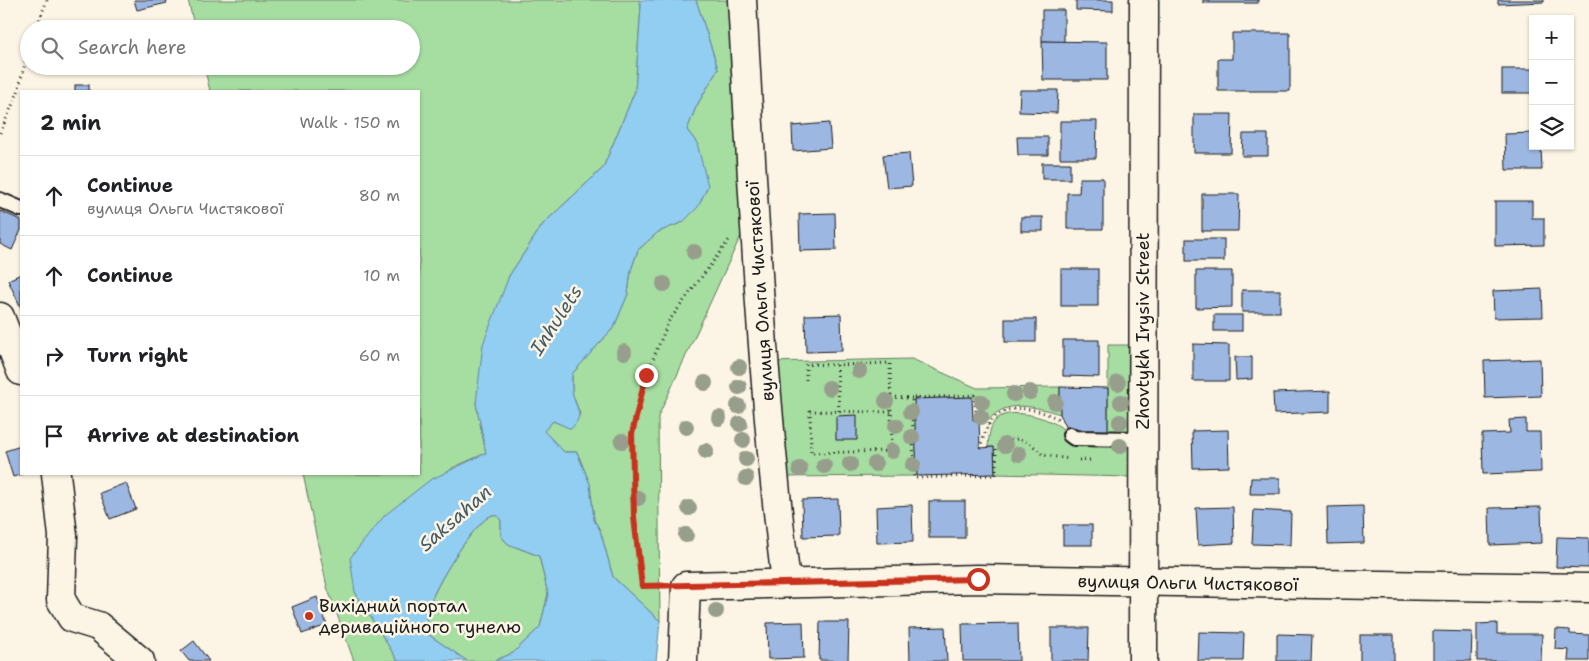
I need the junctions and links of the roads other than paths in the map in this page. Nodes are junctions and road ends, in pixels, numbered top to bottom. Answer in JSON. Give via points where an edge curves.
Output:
{"nodes":[{"id":1,"x":742,"y":0,"type":"edge"},
{"id":2,"x":1144,"y":0,"type":"edge"},
{"id":3,"x":0,"y":200,"type":"edge"},
{"id":4,"x":20,"y":209,"type":"edge"},
{"id":5,"x":0,"y":316,"type":"edge"},
{"id":6,"x":20,"y":368,"type":"edge"},
{"id":7,"x":1070,"y":435,"type":"road end"},
{"id":8,"x":1142,"y":439,"type":"junction"},
{"id":9,"x":56,"y":475,"type":"edge"},
{"id":10,"x":786,"y":582,"type":"junction"},
{"id":11,"x":1144,"y":583,"type":"junction"},
{"id":12,"x":1589,"y":588,"type":"edge"},
{"id":13,"x":140,"y":661,"type":"edge"},
{"id":14,"x":683,"y":661,"type":"edge"},
{"id":15,"x":1143,"y":661,"type":"edge"}],
"edges":[{"from":1,"to":10,"type":"street","name":"вулиця Ольги Чистякової","via":[[773,478]]},
{"from":2,"to":8,"type":"street","name":"Zhovtykh Irysiv Street"},
{"from":3,"to":4,"type":"lane"},
{"from":5,"to":6,"type":"street"},
{"from":7,"to":8,"type":"lane","via":[[1074,438]]},
{"from":8,"to":11,"type":"street","name":"Zhovtykh Irysiv Street"},
{"from":9,"to":13,"type":"street","via":[[63,536],[61,600],[72,618],[98,626]]},
{"from":10,"to":11,"type":"street","name":"вулиця Ольги Чистякової","via":[[978,579]]},
{"from":10,"to":14,"type":"street","name":"вулиця Ольги Чистякової","via":[[686,586]]},
{"from":11,"to":12,"type":"street","name":"вулиця Ольги Чистякової"},
{"from":11,"to":15,"type":"street","name":"Zhovtykh Irysiv Street"}]}
